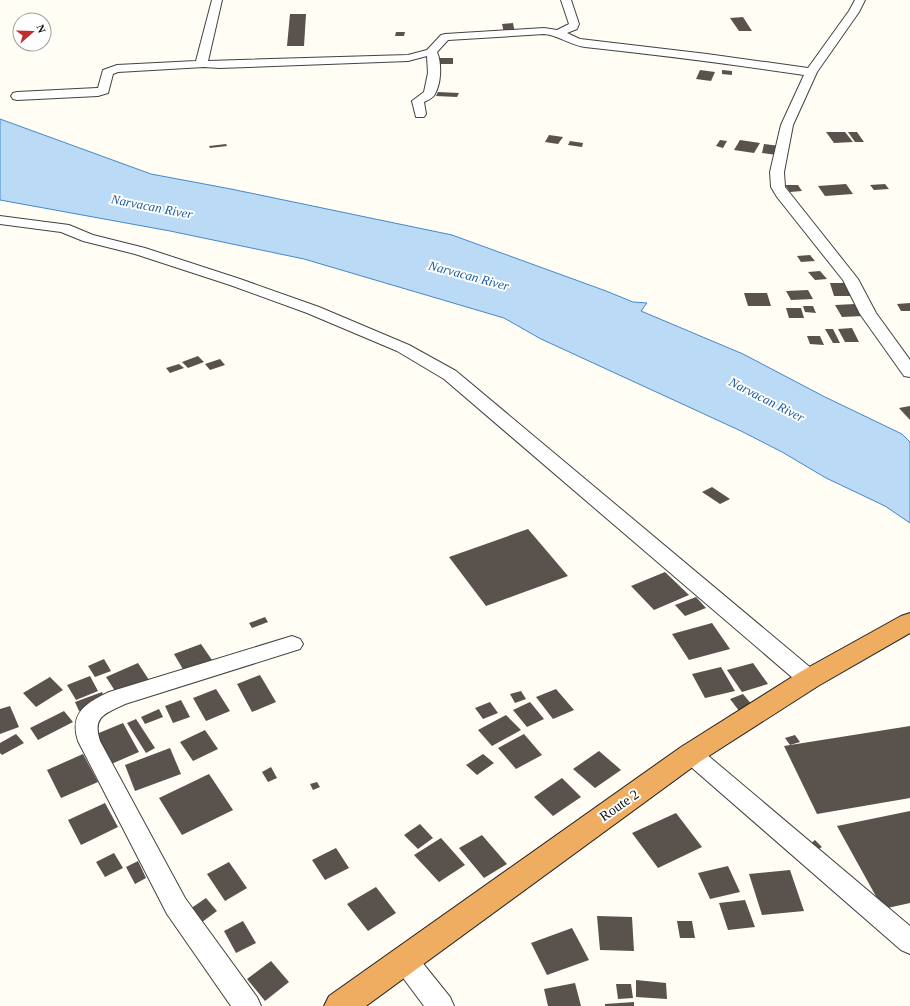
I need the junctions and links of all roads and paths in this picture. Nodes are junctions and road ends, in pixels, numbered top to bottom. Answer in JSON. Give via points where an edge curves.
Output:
{"nodes":[{"id":1,"x":217,"y":0,"type":"edge"},
{"id":2,"x":566,"y":0,"type":"edge"},
{"id":3,"x":860,"y":0,"type":"edge"},
{"id":4,"x":559,"y":33,"type":"junction"},
{"id":5,"x":431,"y":52,"type":"junction"},
{"id":6,"x":203,"y":64,"type":"junction"},
{"id":7,"x":811,"y":72,"type":"junction"},
{"id":8,"x":17,"y":96,"type":"dead end"},
{"id":9,"x":420,"y":114,"type":"dead end"},
{"id":10,"x":0,"y":220,"type":"edge"},
{"id":11,"x":910,"y":372,"type":"edge"},
{"id":12,"x":910,"y":622,"type":"edge"},
{"id":13,"x":292,"y":644,"type":"dead end"},
{"id":14,"x":809,"y":679,"type":"junction"},
{"id":15,"x":691,"y":754,"type":"junction"},
{"id":16,"x":910,"y":942,"type":"edge"},
{"id":17,"x":404,"y":959,"type":"junction"},
{"id":18,"x":248,"y":1006,"type":"edge"},
{"id":19,"x":340,"y":1006,"type":"edge"},
{"id":20,"x":440,"y":1006,"type":"edge"}],
"edges":[{"from":1,"to":6,"type":"street","via":[[204,48]]},
{"from":2,"to":4,"type":"street","via":[[574,24],[573,27]]},
{"from":3,"to":7,"type":"street"},
{"from":4,"to":5,"type":"street","via":[[544,31],[447,36]]},
{"from":4,"to":7,"type":"street","via":[[570,40],[582,43]]},
{"from":5,"to":6,"type":"street","via":[[408,58]]},
{"from":5,"to":9,"type":"street","via":[[435,61],[431,87],[429,94],[418,101]]},
{"from":6,"to":8,"type":"street","via":[[117,69],[107,72],[105,88],[101,91]]},
{"from":7,"to":11,"type":"street","via":[[788,125],[777,172],[778,187],[850,279],[868,314]]},
{"from":10,"to":14,"type":"street","via":[[64,228],[88,238],[140,251],[235,282],[313,310],[422,358],[450,375]]},
{"from":12,"to":14,"type":"highway","name":"Route 2"},
{"from":13,"to":18,"type":"street","via":[[117,698],[104,704],[86,720],[85,730],[89,741],[176,906]]},
{"from":14,"to":15,"type":"highway","name":"Route 2"},
{"from":15,"to":16,"type":"street"},
{"from":15,"to":17,"type":"highway","name":"Route 2"},
{"from":17,"to":19,"type":"highway","name":"Route 2"},
{"from":17,"to":20,"type":"street"}]}
